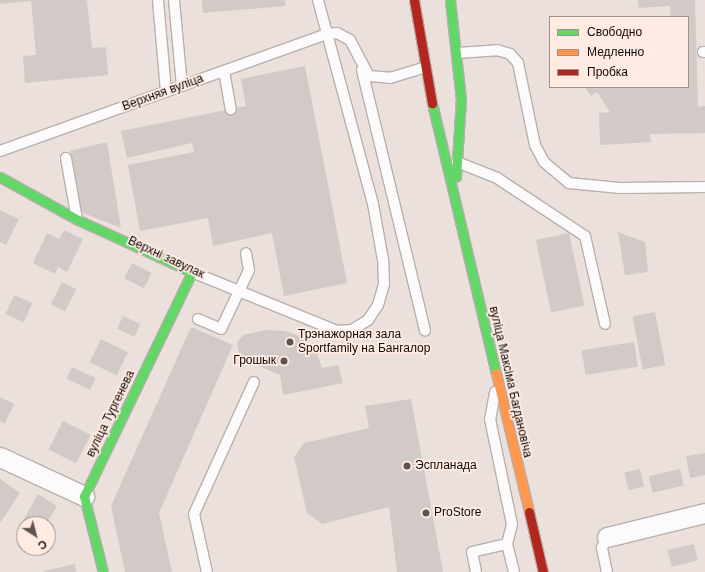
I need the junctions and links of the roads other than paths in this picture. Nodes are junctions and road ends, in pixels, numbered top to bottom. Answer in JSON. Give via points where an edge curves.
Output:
{"nodes":[{"id":1,"x":158,"y":0,"type":"edge"},
{"id":2,"x":174,"y":0,"type":"edge"},
{"id":3,"x":318,"y":0,"type":"edge"},
{"id":4,"x":414,"y":0,"type":"edge"},
{"id":5,"x":450,"y":0,"type":"edge"},
{"id":6,"x":326,"y":34,"type":"junction"},
{"id":7,"x":421,"y":44,"type":"junction"},
{"id":8,"x":458,"y":53,"type":"junction"},
{"id":9,"x":425,"y":67,"type":"junction"},
{"id":10,"x":362,"y":68,"type":"junction"},
{"id":11,"x":224,"y":71,"type":"junction"},
{"id":12,"x":182,"y":86,"type":"junction"},
{"id":13,"x":442,"y":91,"type":"dead end"},
{"id":14,"x":166,"y":92,"type":"junction"},
{"id":15,"x":461,"y":100,"type":"junction"},
{"id":16,"x":450,"y":101,"type":"dead end"},
{"id":17,"x":231,"y":109,"type":"dead end"},
{"id":18,"x":0,"y":151,"type":"edge"},
{"id":19,"x":66,"y":158,"type":"dead end"},
{"id":20,"x":457,"y":162,"type":"junction"},
{"id":21,"x":0,"y":177,"type":"edge"},
{"id":22,"x":705,"y":187,"type":"edge"},
{"id":23,"x":454,"y":198,"type":"junction"},
{"id":24,"x":78,"y":220,"type":"junction"},
{"id":25,"x":246,"y":253,"type":"dead end"},
{"id":26,"x":192,"y":272,"type":"junction"},
{"id":27,"x":239,"y":291,"type":"junction"},
{"id":28,"x":198,"y":319,"type":"dead end"},
{"id":29,"x":605,"y":324,"type":"dead end"},
{"id":30,"x":425,"y":331,"type":"dead end"},
{"id":31,"x":497,"y":378,"type":"junction"},
{"id":32,"x":254,"y":382,"type":"dead end"},
{"id":33,"x":0,"y":457,"type":"edge"},
{"id":34,"x":84,"y":496,"type":"junction"},
{"id":35,"x":705,"y":513,"type":"edge"},
{"id":36,"x":607,"y":537,"type":"joint"},
{"id":37,"x":507,"y":544,"type":"junction"},
{"id":38,"x":102,"y":572,"type":"edge"},
{"id":39,"x":207,"y":572,"type":"edge"},
{"id":40,"x":476,"y":572,"type":"edge"},
{"id":41,"x":514,"y":572,"type":"edge"},
{"id":42,"x":543,"y":572,"type":"edge"},
{"id":43,"x":607,"y":572,"type":"edge"}],
"edges":[{"from":1,"to":14,"type":"lane"},
{"from":2,"to":12,"type":"lane"},
{"from":3,"to":6,"type":"lane"},
{"from":4,"to":7,"type":"main road","name":"вуліца Максіма Багдановіча"},
{"from":5,"to":8,"type":"main road","name":"вуліца Максіма Багдановіча"},
{"from":6,"to":10,"type":"lane","via":[[337,33],[350,40]]},
{"from":6,"to":11,"type":"lane","name":"Верхняя вуліца"},
{"from":6,"to":27,"type":"lane","name":"Верхні завулак","via":[[365,163],[384,284],[378,306],[368,320],[352,330],[336,331]]},
{"from":7,"to":9,"type":"main road","name":"вуліца Максіма Багдановіча"},
{"from":7,"to":13,"type":"main road"},
{"from":8,"to":15,"type":"main road","name":"вуліца Максіма Багдановіча"},
{"from":8,"to":22,"type":"lane","via":[[497,50],[510,54],[518,63],[535,145],[544,162],[569,183],[613,187]]},
{"from":9,"to":10,"type":"lane","via":[[378,78],[369,76]]},
{"from":9,"to":23,"type":"main road","name":"вуліца Максіма Багдановіча"},
{"from":10,"to":30,"type":"lane"},
{"from":11,"to":12,"type":"lane","name":"Верхняя вуліца"},
{"from":11,"to":17,"type":"lane"},
{"from":12,"to":14,"type":"lane","name":"Верхняя вуліца"},
{"from":14,"to":18,"type":"lane","name":"Верхняя вуліца"},
{"from":15,"to":16,"type":"main road"},
{"from":15,"to":20,"type":"main road","name":"вуліца Максіма Багдановіча"},
{"from":19,"to":24,"type":"lane"},
{"from":20,"to":23,"type":"main road","name":"вуліца Максіма Багдановіча"},
{"from":20,"to":29,"type":"lane","via":[[497,178],[585,236]]},
{"from":21,"to":24,"type":"main road","name":"Верхні завулак"},
{"from":23,"to":31,"type":"main road","name":"вуліца Максіма Багдановіча"},
{"from":24,"to":26,"type":"main road","name":"Верхні завулак"},
{"from":25,"to":27,"type":"lane","via":[[249,270]]},
{"from":26,"to":27,"type":"lane","name":"Верхні завулак"},
{"from":26,"to":34,"type":"main road","name":"вуліца Тургенева"},
{"from":27,"to":28,"type":"lane","via":[[222,329]]},
{"from":31,"to":37,"type":"lane","via":[[490,419],[512,524]]},
{"from":31,"to":42,"type":"main road","name":"вуліца Максіма Багдановіча"},
{"from":32,"to":39,"type":"lane","via":[[194,514]]},
{"from":33,"to":34,"type":"street"},
{"from":34,"to":38,"type":"main road"},
{"from":35,"to":36,"type":"street"},
{"from":36,"to":43,"type":"lane","via":[[602,548]]},
{"from":37,"to":40,"type":"lane","via":[[472,552]]},
{"from":37,"to":41,"type":"lane"}]}
